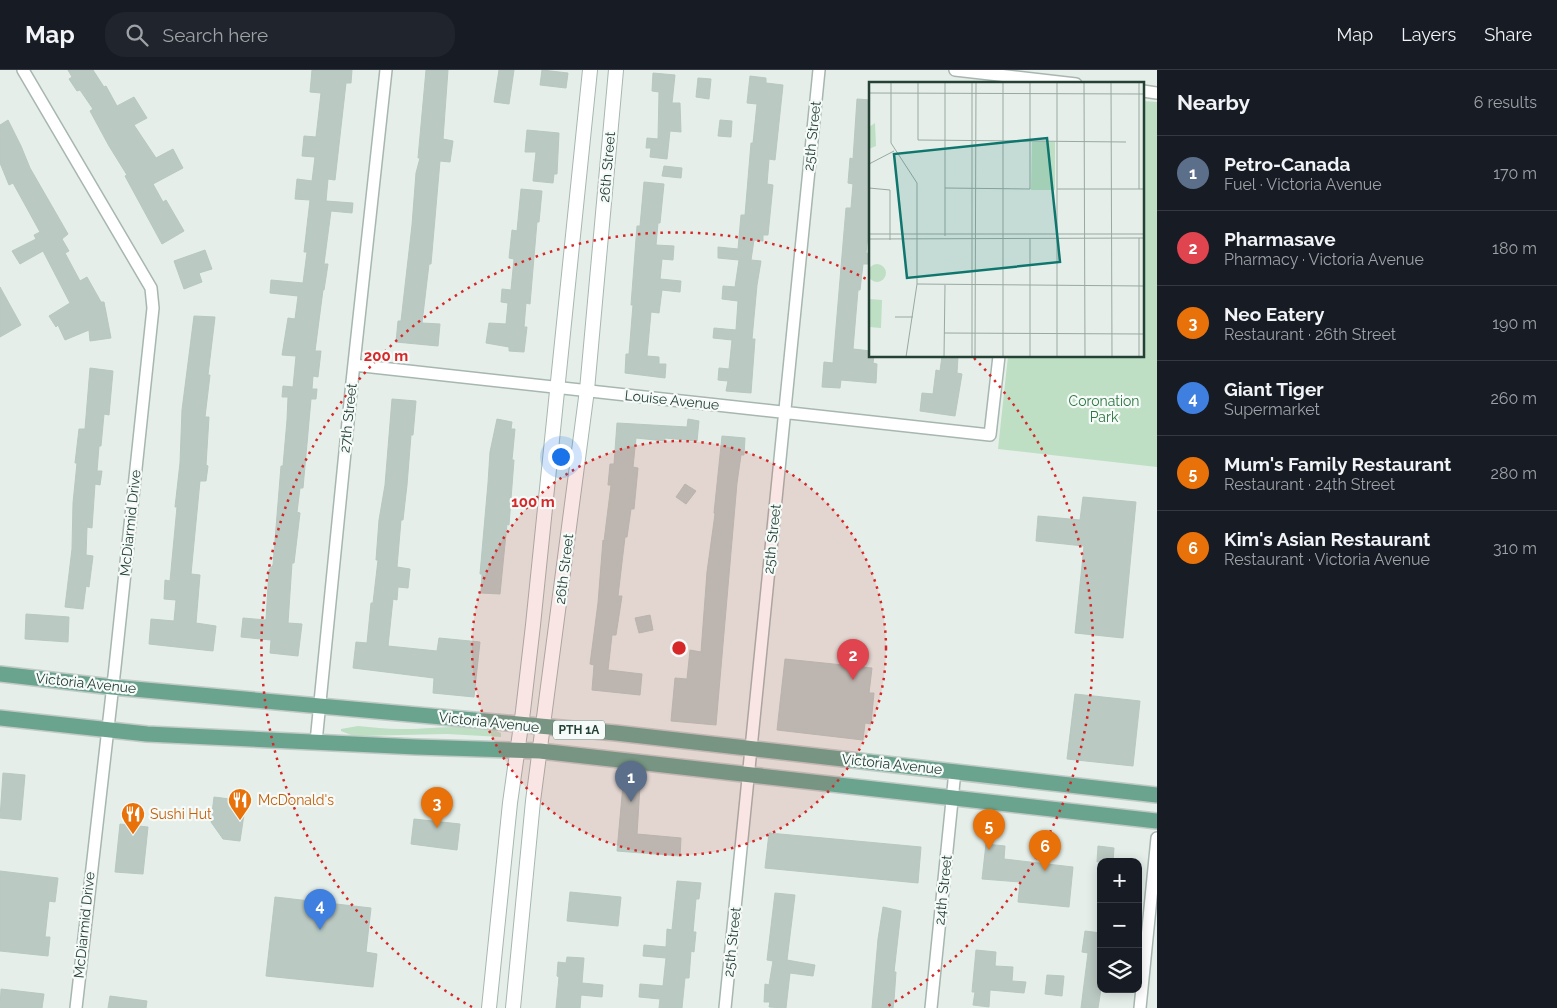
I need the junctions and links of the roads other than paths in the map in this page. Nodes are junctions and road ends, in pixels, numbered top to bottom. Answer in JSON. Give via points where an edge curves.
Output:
{"nodes":[{"id":1,"x":23,"y":70,"type":"edge"},
{"id":2,"x":386,"y":70,"type":"edge"},
{"id":3,"x":590,"y":70,"type":"edge"},
{"id":4,"x":616,"y":70,"type":"edge"},
{"id":5,"x":819,"y":70,"type":"edge"},
{"id":6,"x":955,"y":70,"type":"edge"},
{"id":7,"x":1028,"y":77,"type":"edge"},
{"id":8,"x":1062,"y":82,"type":"edge"},
{"id":9,"x":1144,"y":91,"type":"edge"},
{"id":10,"x":1157,"y":93,"type":"edge"},
{"id":11,"x":999,"y":358,"type":"edge"},
{"id":12,"x":354,"y":365,"type":"junction"},
{"id":13,"x":558,"y":387,"type":"junction"},
{"id":14,"x":587,"y":390,"type":"junction"},
{"id":15,"x":785,"y":413,"type":"junction"},
{"id":16,"x":0,"y":674,"type":"edge"},
{"id":17,"x":112,"y":687,"type":"junction"},
{"id":18,"x":320,"y":707,"type":"junction"},
{"id":19,"x":0,"y":718,"type":"edge"},
{"id":20,"x":522,"y":725,"type":"junction"},
{"id":21,"x":543,"y":727,"type":"junction"},
{"id":22,"x":107,"y":730,"type":"junction"},
{"id":23,"x":316,"y":742,"type":"junction"},
{"id":24,"x":750,"y":749,"type":"junction"},
{"id":25,"x":518,"y":751,"type":"junction"},
{"id":26,"x":540,"y":751,"type":"junction"},
{"id":27,"x":954,"y":771,"type":"junction"},
{"id":28,"x":748,"y":776,"type":"junction"},
{"id":29,"x":1157,"y":795,"type":"edge"},
{"id":30,"x":952,"y":798,"type":"junction"},
{"id":31,"x":1157,"y":821,"type":"edge"},
{"id":32,"x":1157,"y":838,"type":"edge"},
{"id":33,"x":505,"y":849,"type":"junction"},
{"id":34,"x":528,"y":850,"type":"junction"},
{"id":35,"x":76,"y":1008,"type":"edge"},
{"id":36,"x":489,"y":1008,"type":"edge"},
{"id":37,"x":513,"y":1008,"type":"edge"},
{"id":38,"x":725,"y":1008,"type":"edge"},
{"id":39,"x":931,"y":1008,"type":"edge"},
{"id":40,"x":1140,"y":1008,"type":"edge"}],
"edges":[{"from":1,"to":17,"type":"street","name":"McDiarmid Drive","via":[[151,288],[153,308]]},
{"from":2,"to":12,"type":"street","name":"27th Street"},
{"from":3,"to":13,"type":"street","name":"26th Street"},
{"from":4,"to":14,"type":"street","name":"26th Street"},
{"from":5,"to":15,"type":"street","name":"25th Street"},
{"from":6,"to":7,"type":"street"},
{"from":7,"to":8,"type":"street"},
{"from":9,"to":10,"type":"street"},
{"from":11,"to":15,"type":"street","name":"Louise Avenue","via":[[990,435]]},
{"from":12,"to":13,"type":"street","name":"Louise Avenue"},
{"from":12,"to":18,"type":"street","name":"27th Street"},
{"from":13,"to":14,"type":"street","name":"Louise Avenue"},
{"from":13,"to":20,"type":"street","name":"26th Street"},
{"from":14,"to":15,"type":"street","name":"Louise Avenue"},
{"from":14,"to":21,"type":"street","name":"26th Street"},
{"from":15,"to":24,"type":"street","name":"25th Street"},
{"from":16,"to":17,"type":"main road","name":"Victoria Avenue","number":"PTH 1A"},
{"from":17,"to":18,"type":"main road","name":"Victoria Avenue","number":"PTH 1A"},
{"from":17,"to":22,"type":"street","name":"McDiarmid Drive"},
{"from":18,"to":20,"type":"main road","name":"Victoria Avenue","number":"PTH 1A"},
{"from":18,"to":23,"type":"street","name":"27th Street"},
{"from":19,"to":22,"type":"main road","name":"Victoria Avenue","number":"PTH 1A"},
{"from":20,"to":21,"type":"main road","name":"Victoria Avenue","number":"PTH 1A"},
{"from":20,"to":25,"type":"street","name":"26th Street"},
{"from":21,"to":24,"type":"main road","name":"Victoria Avenue","number":"PTH 1A"},
{"from":21,"to":26,"type":"street","name":"26th Street"},
{"from":22,"to":23,"type":"main road","name":"Victoria Avenue","number":"PTH 1A"},
{"from":22,"to":35,"type":"street","name":"McDiarmid Drive"},
{"from":23,"to":25,"type":"main road","name":"Victoria Avenue","number":"PTH 1A"},
{"from":24,"to":27,"type":"main road","name":"Victoria Avenue","number":"PTH 1A"},
{"from":24,"to":28,"type":"street","name":"25th Street"},
{"from":25,"to":26,"type":"main road","name":"Victoria Avenue","number":"PTH 1A"},
{"from":25,"to":33,"type":"street","name":"26th Street"},
{"from":26,"to":28,"type":"main road","name":"Victoria Avenue","number":"PTH 1A"},
{"from":26,"to":34,"type":"street","name":"26th Street"},
{"from":27,"to":29,"type":"main road","name":"Victoria Avenue","number":"PTH 1A"},
{"from":27,"to":30,"type":"street","name":"24th Street"},
{"from":28,"to":30,"type":"main road","name":"Victoria Avenue","number":"PTH 1A"},
{"from":28,"to":38,"type":"street","name":"25th Street"},
{"from":30,"to":31,"type":"main road","name":"Victoria Avenue","number":"PTH 1A"},
{"from":30,"to":39,"type":"street","name":"24th Street"},
{"from":32,"to":40,"type":"street"},
{"from":33,"to":34,"type":"street"},
{"from":33,"to":36,"type":"street","name":"26th Street"},
{"from":34,"to":37,"type":"street","name":"26th Street"}]}
